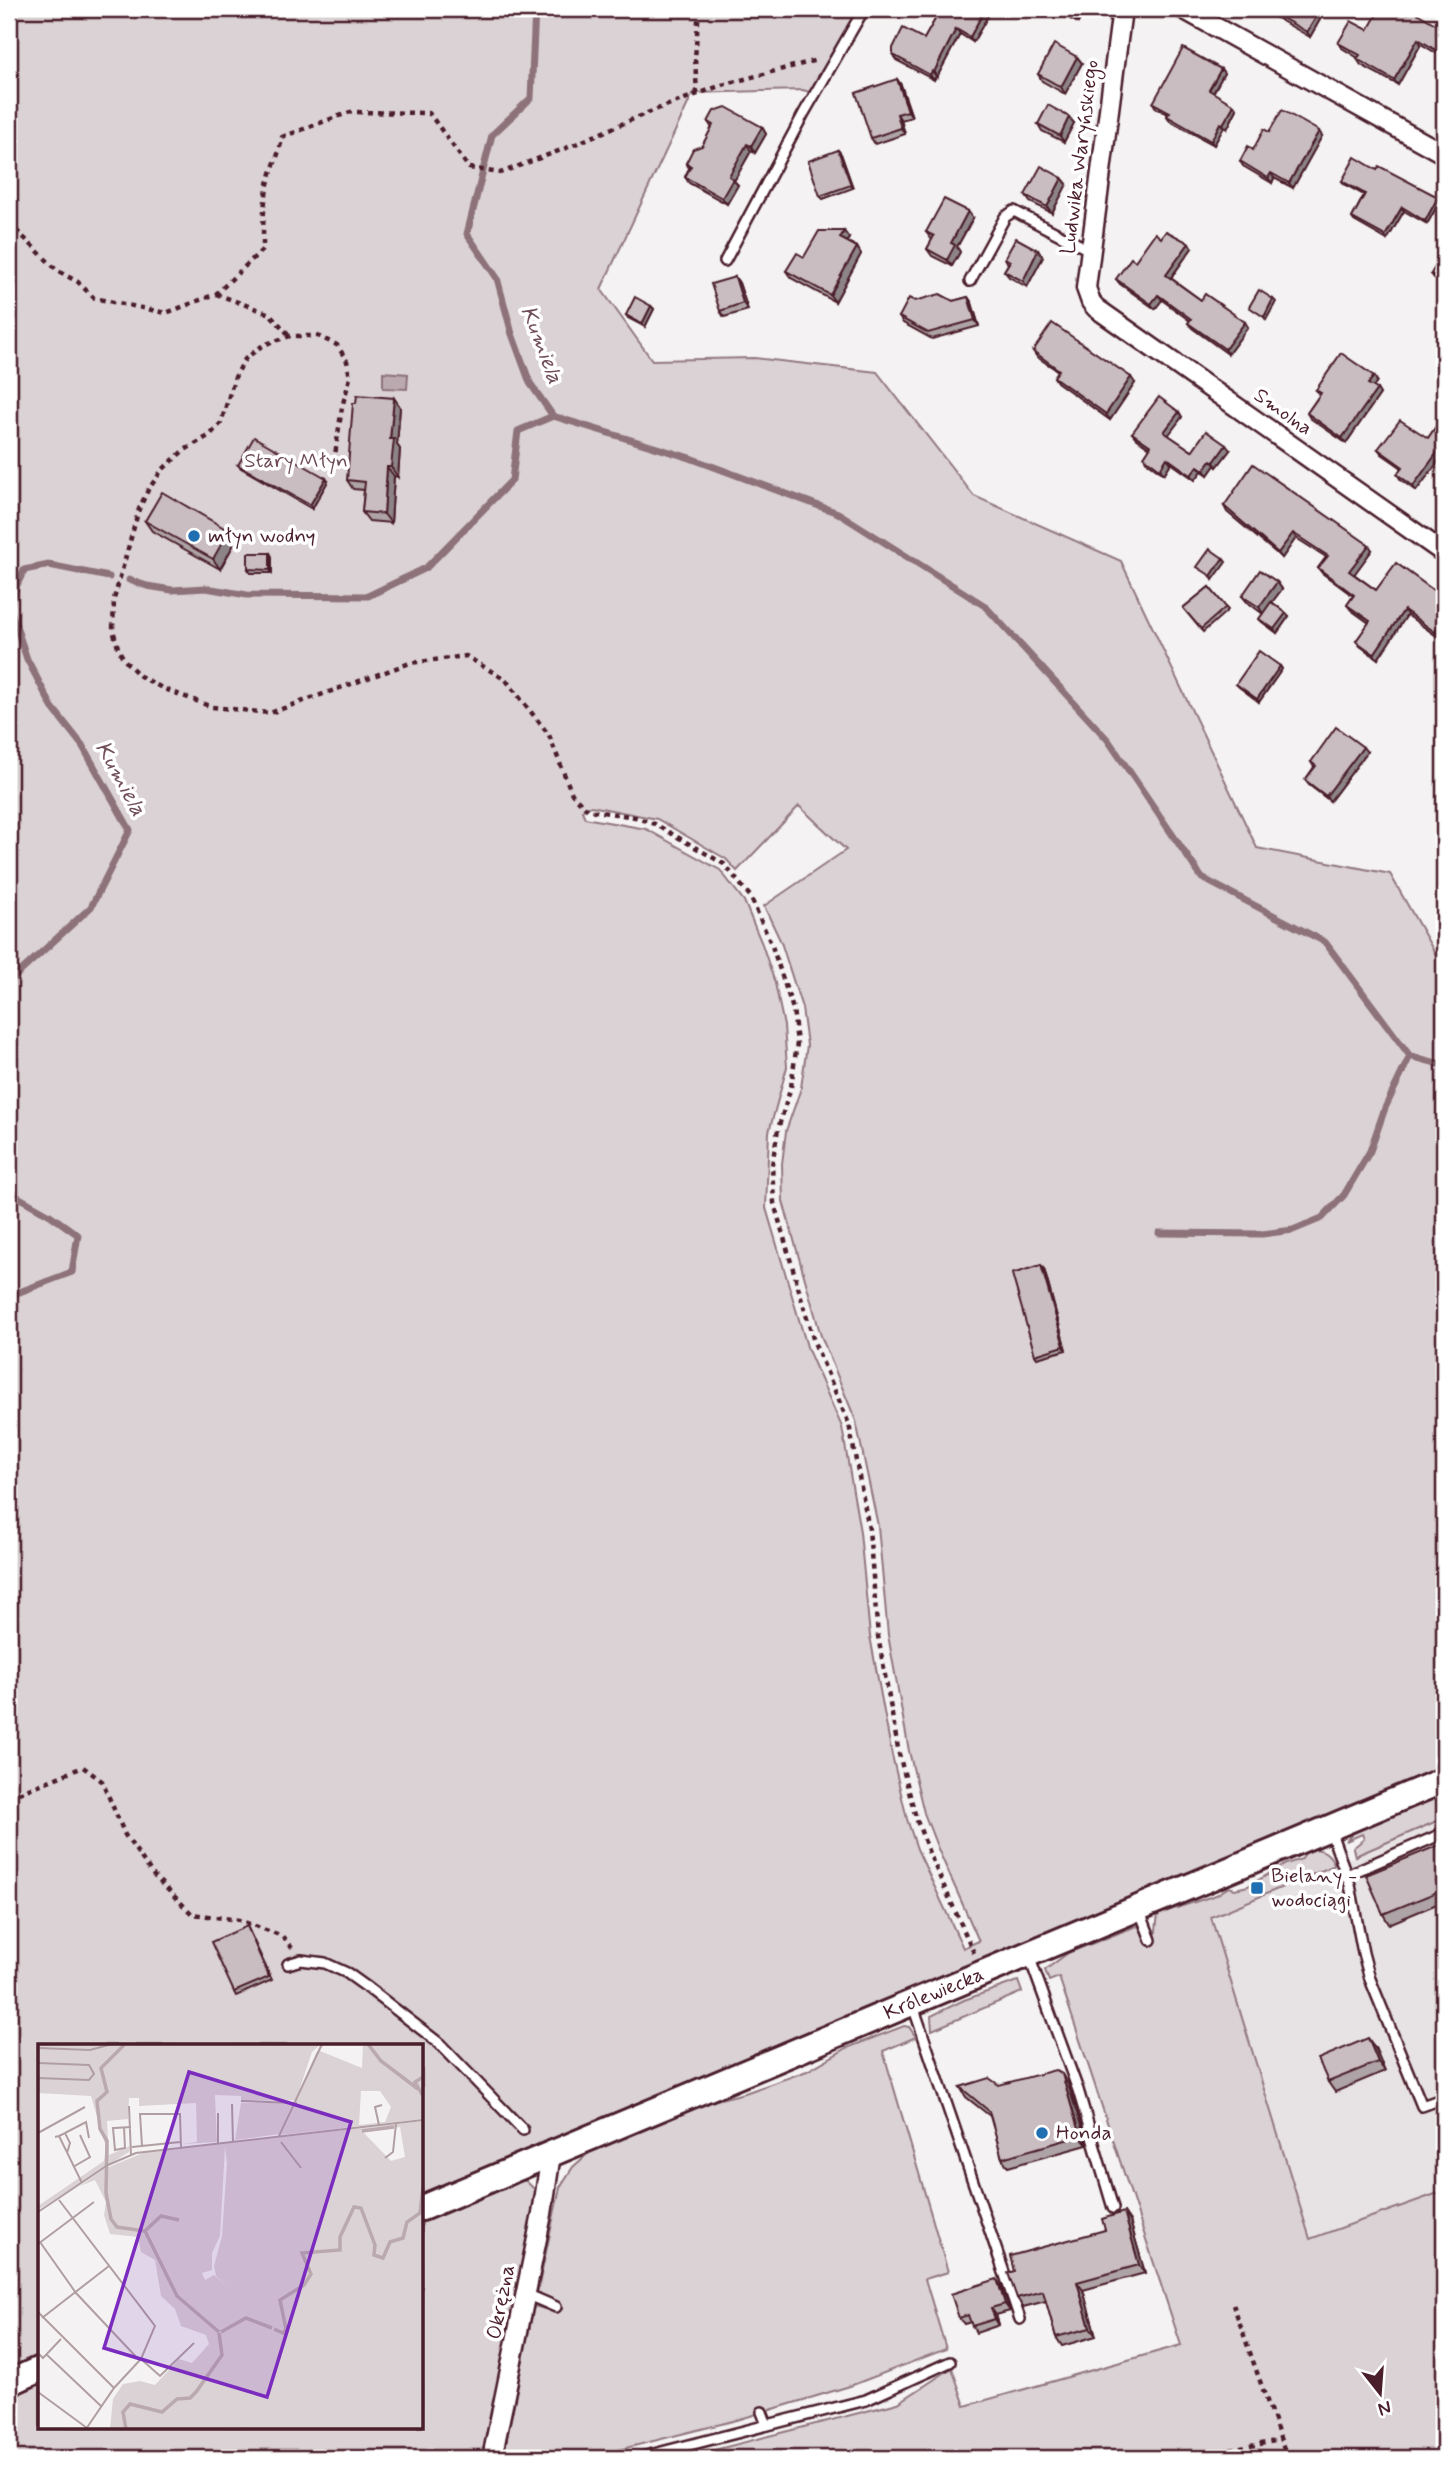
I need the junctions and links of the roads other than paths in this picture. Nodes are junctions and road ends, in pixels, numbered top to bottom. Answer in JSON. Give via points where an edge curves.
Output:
{"nodes":[{"id":1,"x":864,"y":9,"type":"edge"},
{"id":2,"x":1122,"y":9,"type":"edge"},
{"id":3,"x":1183,"y":9,"type":"edge"},
{"id":4,"x":1444,"y":154,"type":"edge"},
{"id":5,"x":1091,"y":251,"type":"junction"},
{"id":6,"x":725,"y":261,"type":"dead end"},
{"id":7,"x":970,"y":281,"type":"dead end"},
{"id":8,"x":1096,"y":308,"type":"joint"},
{"id":9,"x":1444,"y":553,"type":"edge"},
{"id":10,"x":1444,"y":1780,"type":"edge"},
{"id":11,"x":1329,"y":1828,"type":"junction"},
{"id":12,"x":1444,"y":1832,"type":"edge"},
{"id":13,"x":1347,"y":1875,"type":"junction"},
{"id":14,"x":1139,"y":1908,"type":"junction"},
{"id":15,"x":1151,"y":1940,"type":"dead end"},
{"id":16,"x":1028,"y":1955,"type":"junction"},
{"id":17,"x":288,"y":1964,"type":"dead end"},
{"id":18,"x":912,"y":2003,"type":"junction"},
{"id":19,"x":1444,"y":2098,"type":"edge"},
{"id":20,"x":523,"y":2130,"type":"dead end"},
{"id":21,"x":551,"y":2154,"type":"junction"},
{"id":22,"x":424,"y":2206,"type":"edge"},
{"id":23,"x":1114,"y":2208,"type":"dead end"},
{"id":24,"x":526,"y":2294,"type":"junction"},
{"id":25,"x":556,"y":2307,"type":"dead end"},
{"id":26,"x":1020,"y":2319,"type":"dead end"},
{"id":27,"x":950,"y":2362,"type":"dead end"},
{"id":28,"x":38,"y":2370,"type":"edge"},
{"id":29,"x":9,"y":2383,"type":"edge"},
{"id":30,"x":762,"y":2412,"type":"dead end"},
{"id":31,"x":767,"y":2425,"type":"junction"},
{"id":32,"x":492,"y":2458,"type":"edge"},
{"id":33,"x":638,"y":2458,"type":"edge"}],
"edges":[{"from":1,"to":6,"type":"lane"},
{"from":2,"to":5,"type":"street","name":"Ludwika Waryńskiego"},
{"from":3,"to":4,"type":"street"},
{"from":5,"to":7,"type":"lane","via":[[1014,211],[1004,217]]},
{"from":5,"to":8,"type":"street","name":"Ludwika Waryńskiego","via":[[1086,288]]},
{"from":8,"to":9,"type":"street","name":"Smolna"},
{"from":10,"to":11,"type":"main road","name":"Królewiecka"},
{"from":11,"to":13,"type":"lane"},
{"from":11,"to":14,"type":"main road","name":"Królewiecka"},
{"from":12,"to":13,"type":"lane"},
{"from":13,"to":19,"type":"lane","via":[[1370,1979],[1422,2106]]},
{"from":14,"to":15,"type":"lane"},
{"from":14,"to":16,"type":"main road","name":"Królewiecka"},
{"from":16,"to":18,"type":"main road","name":"Królewiecka"},
{"from":16,"to":23,"type":"lane","via":[[1078,2090]]},
{"from":17,"to":20,"type":"lane","via":[[301,1960],[325,1963],[347,1973],[439,2043]]},
{"from":18,"to":21,"type":"main road","name":"Królewiecka"},
{"from":18,"to":26,"type":"lane"},
{"from":21,"to":22,"type":"main road","name":"Królewiecka"},
{"from":21,"to":24,"type":"street","name":"Okrężna"},
{"from":24,"to":25,"type":"lane"},
{"from":24,"to":32,"type":"street","name":"Okrężna"},
{"from":27,"to":31,"type":"lane","via":[[866,2400]]},
{"from":28,"to":29,"type":"main road"},
{"from":30,"to":31,"type":"lane"},
{"from":31,"to":33,"type":"lane"}]}
